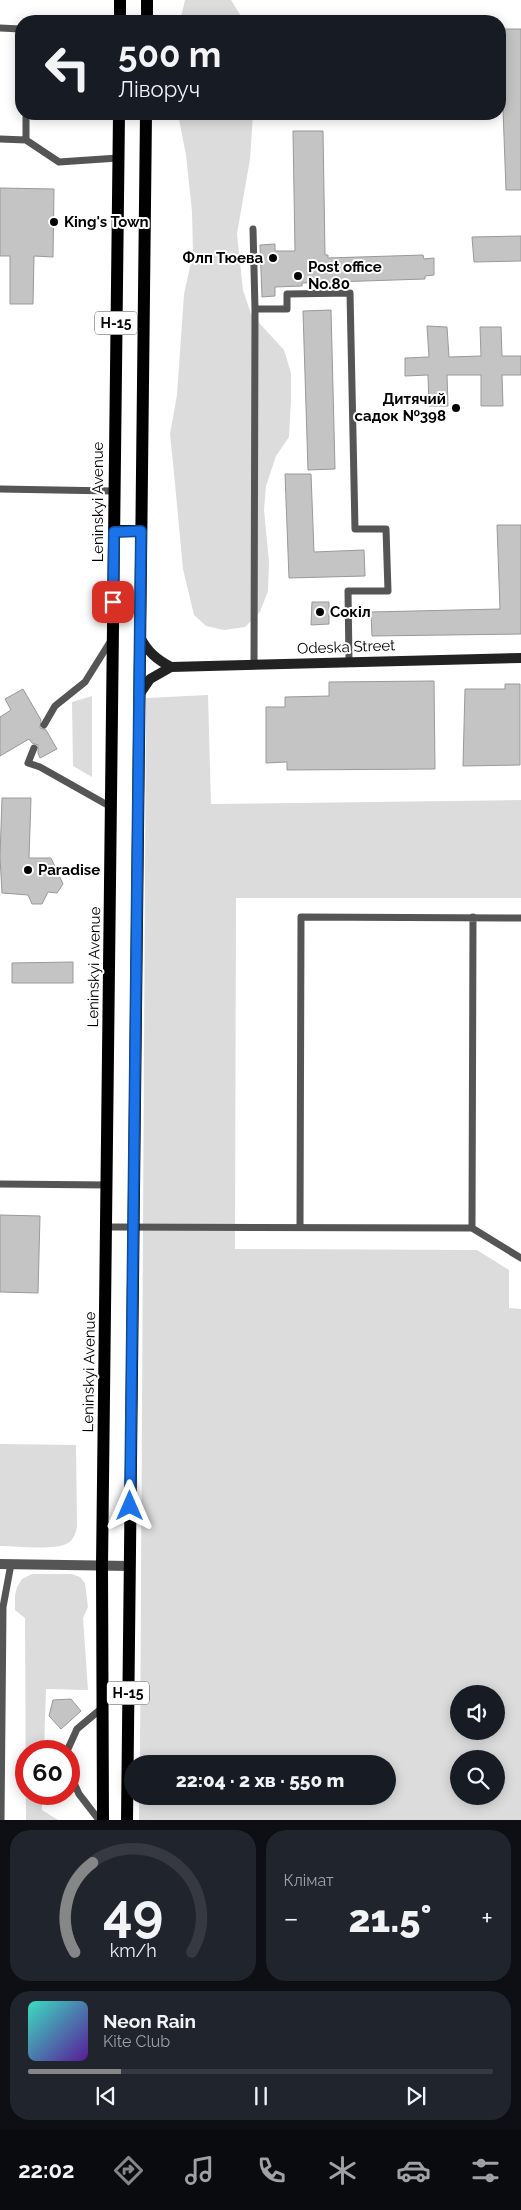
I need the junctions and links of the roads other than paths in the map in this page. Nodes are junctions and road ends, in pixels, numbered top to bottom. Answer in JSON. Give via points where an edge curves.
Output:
{"nodes":[{"id":1,"x":120,"y":0,"type":"edge"},
{"id":2,"x":147,"y":0,"type":"edge"},
{"id":3,"x":120,"y":15,"type":"edge"},
{"id":4,"x":147,"y":15,"type":"edge"},
{"id":5,"x":0,"y":28,"type":"edge"},
{"id":6,"x":15,"y":28,"type":"edge"},
{"id":7,"x":26,"y":120,"type":"edge"},
{"id":8,"x":118,"y":120,"type":"edge"},
{"id":9,"x":146,"y":120,"type":"edge"},
{"id":10,"x":0,"y":139,"type":"edge"},
{"id":11,"x":26,"y":140,"type":"junction"},
{"id":12,"x":118,"y":158,"type":"junction"},
{"id":13,"x":252,"y":229,"type":"dead end"},
{"id":14,"x":255,"y":310,"type":"junction"},
{"id":15,"x":0,"y":489,"type":"edge"},
{"id":16,"x":113,"y":491,"type":"junction"},
{"id":17,"x":141,"y":531,"type":"junction"},
{"id":18,"x":114,"y":532,"type":"junction"},
{"id":19,"x":140,"y":636,"type":"junction"},
{"id":20,"x":113,"y":637,"type":"junction"},
{"id":21,"x":521,"y":658,"type":"edge"},
{"id":22,"x":349,"y":661,"type":"junction"},
{"id":23,"x":254,"y":665,"type":"junction"},
{"id":24,"x":171,"y":667,"type":"junction"},
{"id":25,"x":139,"y":695,"type":"junction"},
{"id":26,"x":44,"y":725,"type":"dead end"},
{"id":27,"x":34,"y":748,"type":"dead end"},
{"id":28,"x":111,"y":807,"type":"junction"},
{"id":29,"x":473,"y":917,"type":"junction"},
{"id":30,"x":521,"y":918,"type":"edge"},
{"id":31,"x":0,"y":1184,"type":"edge"},
{"id":32,"x":108,"y":1185,"type":"junction"},
{"id":33,"x":107,"y":1227,"type":"junction"},
{"id":34,"x":132,"y":1227,"type":"junction"},
{"id":35,"x":300,"y":1228,"type":"junction"},
{"id":36,"x":472,"y":1228,"type":"junction"},
{"id":37,"x":521,"y":1258,"type":"edge"},
{"id":38,"x":5,"y":1564,"type":"edge"},
{"id":39,"x":102,"y":1566,"type":"junction"},
{"id":40,"x":130,"y":1566,"type":"junction"},
{"id":41,"x":2,"y":1607,"type":"edge"},
{"id":42,"x":104,"y":1706,"type":"junction"},
{"id":43,"x":72,"y":1740,"type":"edge"},
{"id":44,"x":80,"y":1794,"type":"edge"},
{"id":45,"x":1,"y":1820,"type":"edge"},
{"id":46,"x":99,"y":1820,"type":"edge"},
{"id":47,"x":103,"y":1820,"type":"edge"},
{"id":48,"x":127,"y":1820,"type":"edge"}],
"edges":[{"from":1,"to":3,"type":"main road"},
{"from":2,"to":4,"type":"main road"},
{"from":5,"to":6,"type":"lane"},
{"from":7,"to":11,"type":"lane"},
{"from":8,"to":12,"type":"main road","name":"Leninskyi Avenue","number":"Н-15"},
{"from":9,"to":17,"type":"main road","number":"Н-15"},
{"from":10,"to":11,"type":"lane"},
{"from":11,"to":12,"type":"lane","via":[[58,162]]},
{"from":12,"to":16,"type":"main road","name":"Leninskyi Avenue","number":"Н-15"},
{"from":13,"to":14,"type":"lane"},
{"from":14,"to":22,"type":"lane","via":[[287,309],[287,294],[350,293],[355,529],[386,528],[388,591],[348,591]]},
{"from":14,"to":23,"type":"lane"},
{"from":15,"to":16,"type":"lane"},
{"from":16,"to":18,"type":"main road","name":"Leninskyi Avenue","number":"Н-15"},
{"from":17,"to":18,"type":"main road"},
{"from":17,"to":19,"type":"main road","number":"Н-15"},
{"from":18,"to":20,"type":"main road","name":"Leninskyi Avenue","number":"Н-15"},
{"from":19,"to":24,"type":"street","via":[[148,651]]},
{"from":19,"to":25,"type":"main road","number":"Н-15"},
{"from":20,"to":26,"type":"lane","via":[[85,682],[55,706]]},
{"from":20,"to":28,"type":"main road","name":"Leninskyi Avenue","number":"Н-15"},
{"from":21,"to":22,"type":"street","name":"Odeska Street"},
{"from":22,"to":23,"type":"street","name":"Odeska Street"},
{"from":23,"to":24,"type":"street","name":"Odeska Street"},
{"from":24,"to":25,"type":"street","name":"Odeska Street","via":[[150,679]]},
{"from":25,"to":34,"type":"main road","number":"Н-15"},
{"from":27,"to":28,"type":"lane","via":[[28,763]]},
{"from":28,"to":32,"type":"main road","name":"Leninskyi Avenue","number":"Н-15"},
{"from":29,"to":30,"type":"lane"},
{"from":29,"to":35,"type":"lane","via":[[301,917]]},
{"from":29,"to":36,"type":"lane"},
{"from":31,"to":32,"type":"lane"},
{"from":32,"to":33,"type":"main road","name":"Leninskyi Avenue","number":"Н-15"},
{"from":33,"to":34,"type":"lane"},
{"from":33,"to":39,"type":"main road","name":"Leninskyi Avenue","number":"Н-15"},
{"from":34,"to":35,"type":"lane"},
{"from":34,"to":40,"type":"main road","number":"Н-15"},
{"from":35,"to":36,"type":"lane"},
{"from":36,"to":37,"type":"lane"},
{"from":38,"to":39,"type":"street"},
{"from":38,"to":41,"type":"lane"},
{"from":39,"to":40,"type":"street"},
{"from":39,"to":42,"type":"main road","name":"Leninskyi Avenue","number":"Н-15"},
{"from":40,"to":48,"type":"main road","number":"Н-15"},
{"from":41,"to":45,"type":"lane"},
{"from":42,"to":43,"type":"lane","via":[[77,1729]]},
{"from":42,"to":47,"type":"main road","name":"Leninskyi Avenue","number":"Н-15"},
{"from":44,"to":46,"type":"lane"}]}
